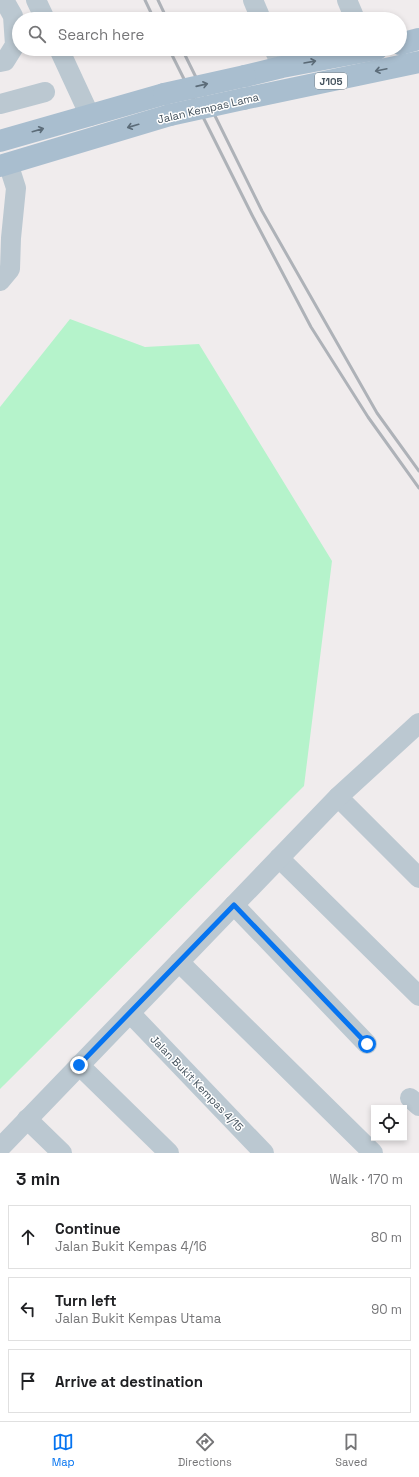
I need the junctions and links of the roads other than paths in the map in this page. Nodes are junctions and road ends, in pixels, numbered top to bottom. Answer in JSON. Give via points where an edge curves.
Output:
{"nodes":[{"id":1,"x":4,"y":0,"type":"edge"},
{"id":2,"x":36,"y":0,"type":"edge"},
{"id":3,"x":252,"y":0,"type":"edge"},
{"id":4,"x":347,"y":0,"type":"edge"},
{"id":5,"x":42,"y":12,"type":"edge"},
{"id":6,"x":258,"y":12,"type":"edge"},
{"id":7,"x":352,"y":12,"type":"edge"},
{"id":8,"x":12,"y":14,"type":"edge"},
{"id":9,"x":419,"y":39,"type":"edge"},
{"id":10,"x":407,"y":42,"type":"edge"},
{"id":11,"x":12,"y":50,"type":"edge"},
{"id":12,"x":62,"y":56,"type":"edge"},
{"id":13,"x":301,"y":56,"type":"edge"},
{"id":14,"x":278,"y":58,"type":"edge"},
{"id":15,"x":0,"y":62,"type":"edge"},
{"id":16,"x":419,"y":62,"type":"edge"},
{"id":17,"x":45,"y":92,"type":"dead end"},
{"id":18,"x":0,"y":104,"type":"edge"},
{"id":19,"x":90,"y":116,"type":"junction"},
{"id":20,"x":0,"y":141,"type":"edge"},
{"id":21,"x":4,"y":164,"type":"edge"},
{"id":22,"x":0,"y":281,"type":"edge"},
{"id":23,"x":419,"y":724,"type":"edge"},
{"id":24,"x":338,"y":797,"type":"junction"},
{"id":25,"x":279,"y":858,"type":"junction"},
{"id":26,"x":419,"y":878,"type":"edge"},
{"id":27,"x":234,"y":905,"type":"junction"},
{"id":28,"x":179,"y":962,"type":"junction"},
{"id":29,"x":419,"y":996,"type":"edge"},
{"id":30,"x":130,"y":1013,"type":"junction"},
{"id":31,"x":367,"y":1044,"type":"dead end"},
{"id":32,"x":79,"y":1065,"type":"junction"},
{"id":33,"x":27,"y":1119,"type":"junction"},
{"id":34,"x":0,"y":1148,"type":"edge"},
{"id":35,"x":62,"y":1153,"type":"edge"},
{"id":36,"x":169,"y":1153,"type":"edge"},
{"id":37,"x":264,"y":1153,"type":"edge"},
{"id":38,"x":373,"y":1153,"type":"edge"}],
"edges":[{"from":1,"to":8,"type":"street"},
{"from":2,"to":5,"type":"street"},
{"from":3,"to":6,"type":"street"},
{"from":4,"to":7,"type":"street"},
{"from":9,"to":10,"type":"main road"},
{"from":11,"to":15,"type":"street","via":[[5,61]]},
{"from":12,"to":19,"type":"street"},
{"from":14,"to":13,"type":"main road","name":"Jalan Kempas Lama","number":"J105","one_way":true},
{"from":19,"to":14,"type":"main road","name":"Jalan Kempas Lama","number":"J105","one_way":true,"bridge":true,"via":[[164,94],[245,76]]},
{"from":16,"to":21,"type":"main road","name":"Jalan Kempas Lama","number":"J105","one_way":true,"bridge":true,"via":[[170,115]]},
{"from":17,"to":18,"type":"street"},
{"from":20,"to":19,"type":"main road","name":"Jalan Kempas Lama","number":"J105","one_way":true},
{"from":21,"to":22,"type":"street","via":[[16,188],[10,268]]},
{"from":23,"to":24,"type":"street"},
{"from":24,"to":25,"type":"street"},
{"from":24,"to":26,"type":"street"},
{"from":25,"to":27,"type":"street"},
{"from":25,"to":29,"type":"street"},
{"from":27,"to":28,"type":"street"},
{"from":27,"to":31,"type":"street"},
{"from":28,"to":30,"type":"street"},
{"from":28,"to":38,"type":"street"},
{"from":30,"to":32,"type":"street"},
{"from":30,"to":37,"type":"street","name":"Jalan Bukit Kempas 4/15"},
{"from":32,"to":33,"type":"street"},
{"from":32,"to":36,"type":"street"},
{"from":33,"to":34,"type":"street"},
{"from":33,"to":35,"type":"street"}]}
